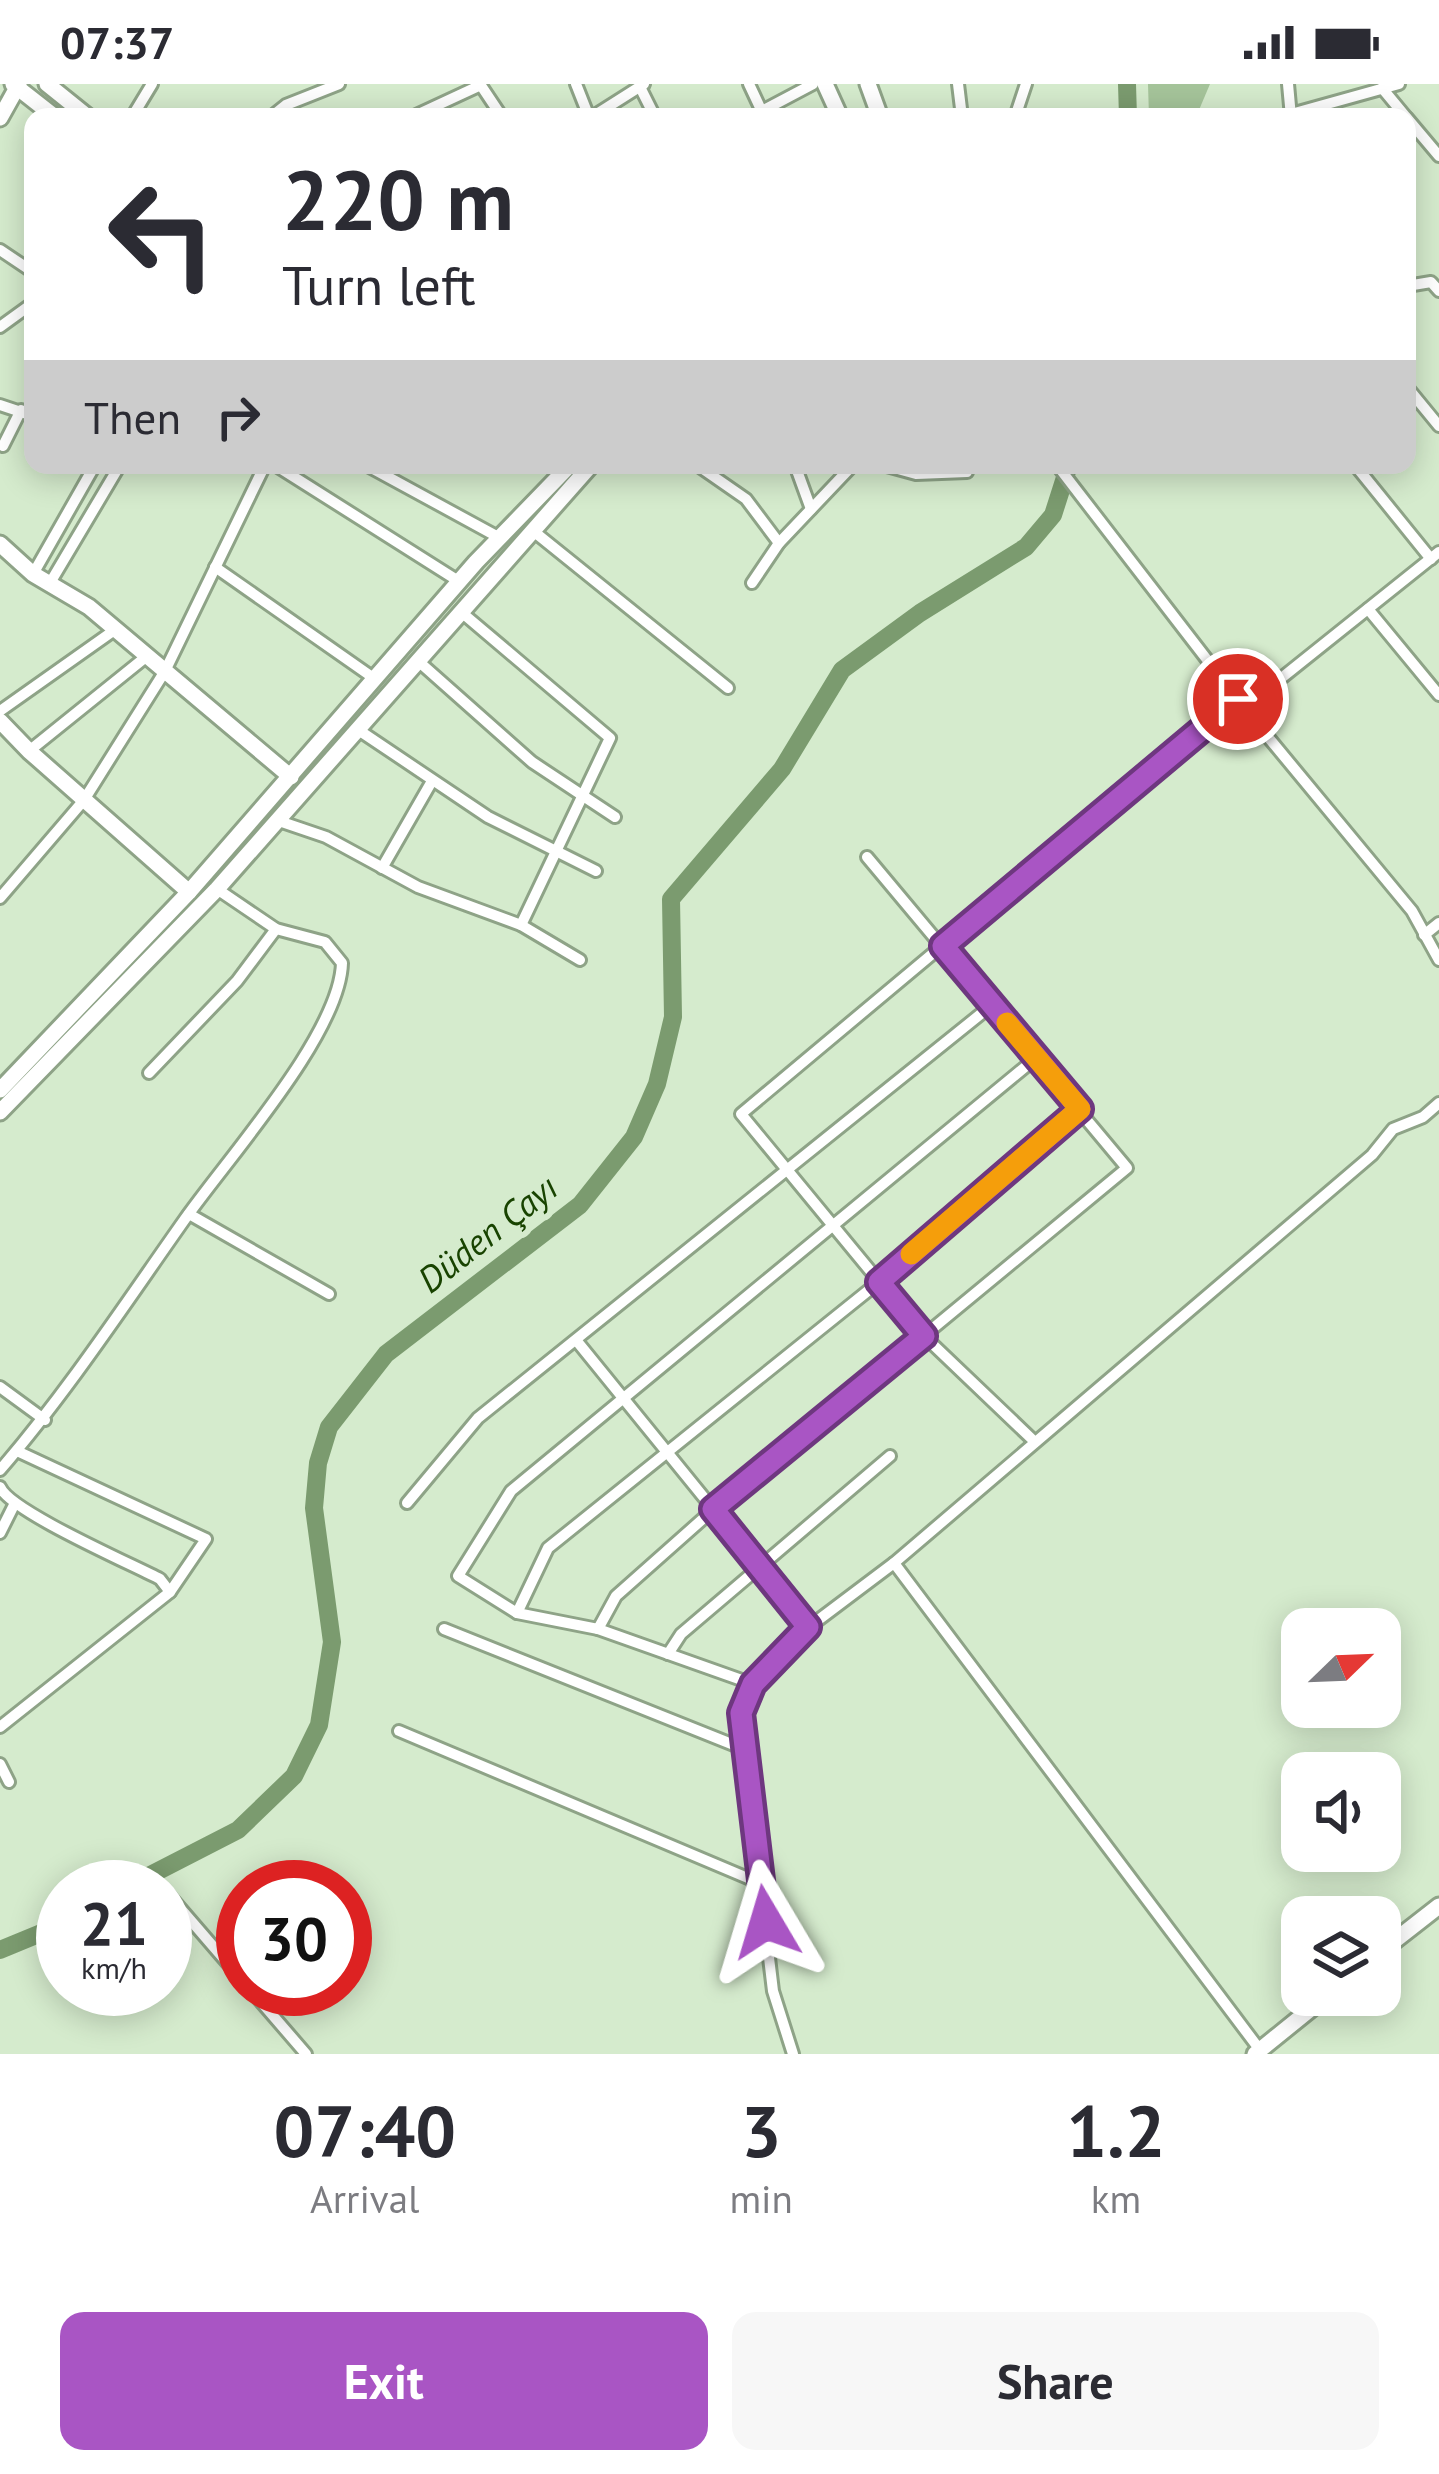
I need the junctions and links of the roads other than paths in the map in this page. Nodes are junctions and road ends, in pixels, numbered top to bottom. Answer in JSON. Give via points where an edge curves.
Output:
{"nodes":[{"id":1,"x":47,"y":84,"type":"edge"},
{"id":2,"x":339,"y":84,"type":"edge"},
{"id":3,"x":812,"y":84,"type":"edge"},
{"id":4,"x":1399,"y":84,"type":"edge"},
{"id":5,"x":16,"y":85,"type":"edge"},
{"id":6,"x":481,"y":85,"type":"edge"},
{"id":7,"x":642,"y":86,"type":"edge"},
{"id":8,"x":1382,"y":88,"type":"junction"},
{"id":9,"x":44,"y":108,"type":"edge"},
{"id":10,"x":77,"y":108,"type":"edge"},
{"id":11,"x":282,"y":108,"type":"edge"},
{"id":12,"x":431,"y":108,"type":"edge"},
{"id":13,"x":606,"y":108,"type":"edge"},
{"id":14,"x":773,"y":108,"type":"edge"},
{"id":15,"x":1317,"y":108,"type":"edge"},
{"id":16,"x":1399,"y":108,"type":"edge"},
{"id":17,"x":0,"y":118,"type":"edge"},
{"id":18,"x":1416,"y":129,"type":"edge"},
{"id":19,"x":1439,"y":156,"type":"edge"},
{"id":20,"x":24,"y":310,"type":"edge"},
{"id":21,"x":0,"y":328,"type":"edge"},
{"id":22,"x":1416,"y":398,"type":"edge"},
{"id":23,"x":24,"y":417,"type":"edge"},
{"id":24,"x":1439,"y":426,"type":"edge"},
{"id":25,"x":3,"y":446,"type":"edge"},
{"id":26,"x":90,"y":474,"type":"edge"},
{"id":27,"x":115,"y":474,"type":"edge"},
{"id":28,"x":261,"y":474,"type":"edge"},
{"id":29,"x":289,"y":474,"type":"edge"},
{"id":30,"x":383,"y":474,"type":"edge"},
{"id":31,"x":561,"y":474,"type":"edge"},
{"id":32,"x":583,"y":474,"type":"edge"},
{"id":33,"x":710,"y":474,"type":"edge"},
{"id":34,"x":798,"y":474,"type":"edge"},
{"id":35,"x":844,"y":474,"type":"edge"},
{"id":36,"x":1064,"y":474,"type":"edge"},
{"id":37,"x":1363,"y":474,"type":"edge"},
{"id":38,"x":811,"y":509,"type":"junction"},
{"id":39,"x":532,"y":530,"type":"junction"},
{"id":40,"x":500,"y":538,"type":"junction"},
{"id":41,"x":779,"y":543,"type":"junction"},
{"id":42,"x":0,"y":544,"type":"edge"},
{"id":43,"x":1435,"y":555,"type":"edge"},
{"id":44,"x":215,"y":567,"type":"junction"},
{"id":45,"x":33,"y":574,"type":"junction"},
{"id":46,"x":460,"y":582,"type":"junction"},
{"id":47,"x":50,"y":583,"type":"junction"},
{"id":48,"x":752,"y":584,"type":"dead end"},
{"id":49,"x":1368,"y":609,"type":"junction"},
{"id":50,"x":460,"y":610,"type":"junction"},
{"id":51,"x":116,"y":629,"type":"junction"},
{"id":52,"x":147,"y":656,"type":"junction"},
{"id":53,"x":417,"y":660,"type":"junction"},
{"id":54,"x":165,"y":671,"type":"junction"},
{"id":55,"x":376,"y":680,"type":"junction"},
{"id":56,"x":728,"y":688,"type":"dead end"},
{"id":57,"x":1439,"y":694,"type":"edge"},
{"id":58,"x":1241,"y":704,"type":"junction"},
{"id":59,"x":0,"y":711,"type":"edge"},
{"id":60,"x":342,"y":718,"type":"junction"},
{"id":61,"x":0,"y":721,"type":"edge"},
{"id":62,"x":357,"y":729,"type":"junction"},
{"id":63,"x":28,"y":751,"type":"junction"},
{"id":64,"x":291,"y":777,"type":"junction"},
{"id":65,"x":432,"y":781,"type":"junction"},
{"id":66,"x":580,"y":795,"type":"junction"},
{"id":67,"x":84,"y":800,"type":"junction"},
{"id":68,"x":615,"y":817,"type":"dead end"},
{"id":69,"x":276,"y":820,"type":"junction"},
{"id":70,"x":555,"y":850,"type":"junction"},
{"id":71,"x":867,"y":857,"type":"dead end"},
{"id":72,"x":382,"y":868,"type":"junction"},
{"id":73,"x":596,"y":871,"type":"dead end"},
{"id":74,"x":217,"y":889,"type":"junction"},
{"id":75,"x":189,"y":892,"type":"junction"},
{"id":76,"x":0,"y":898,"type":"edge"},
{"id":77,"x":1439,"y":923,"type":"edge"},
{"id":78,"x":521,"y":925,"type":"junction"},
{"id":79,"x":276,"y":929,"type":"junction"},
{"id":80,"x":1424,"y":935,"type":"junction"},
{"id":81,"x":943,"y":946,"type":"junction"},
{"id":82,"x":580,"y":960,"type":"dead end"},
{"id":83,"x":1439,"y":961,"type":"edge"},
{"id":84,"x":992,"y":1005,"type":"junction"},
{"id":85,"x":1036,"y":1058,"type":"junction"},
{"id":86,"x":149,"y":1073,"type":"dead end"},
{"id":87,"x":0,"y":1090,"type":"edge"},
{"id":88,"x":1439,"y":1103,"type":"edge"},
{"id":89,"x":1080,"y":1109,"type":"junction"},
{"id":90,"x":0,"y":1112,"type":"edge"},
{"id":91,"x":788,"y":1170,"type":"junction"},
{"id":92,"x":189,"y":1214,"type":"junction"},
{"id":93,"x":832,"y":1226,"type":"junction"},
{"id":94,"x":879,"y":1282,"type":"junction"},
{"id":95,"x":328,"y":1294,"type":"dead end"},
{"id":96,"x":924,"y":1336,"type":"junction"},
{"id":97,"x":577,"y":1340,"type":"junction"},
{"id":98,"x":0,"y":1387,"type":"edge"},
{"id":99,"x":623,"y":1398,"type":"junction"},
{"id":100,"x":45,"y":1420,"type":"junction"},
{"id":101,"x":1035,"y":1442,"type":"junction"},
{"id":102,"x":17,"y":1451,"type":"junction"},
{"id":103,"x":668,"y":1454,"type":"junction"},
{"id":104,"x":890,"y":1456,"type":"dead end"},
{"id":105,"x":0,"y":1470,"type":"edge"},
{"id":106,"x":0,"y":1487,"type":"edge"},
{"id":107,"x":15,"y":1503,"type":"junction"},
{"id":108,"x":407,"y":1503,"type":"dead end"},
{"id":109,"x":713,"y":1509,"type":"junction"},
{"id":110,"x":0,"y":1533,"type":"edge"},
{"id":111,"x":894,"y":1563,"type":"junction"},
{"id":112,"x":760,"y":1567,"type":"junction"},
{"id":113,"x":170,"y":1592,"type":"junction"},
{"id":114,"x":517,"y":1613,"type":"junction"},
{"id":115,"x":808,"y":1627,"type":"junction"},
{"id":116,"x":444,"y":1629,"type":"dead end"},
{"id":117,"x":598,"y":1629,"type":"junction"},
{"id":118,"x":668,"y":1654,"type":"junction"},
{"id":119,"x":753,"y":1684,"type":"junction"},
{"id":120,"x":0,"y":1727,"type":"edge"},
{"id":121,"x":399,"y":1731,"type":"dead end"},
{"id":122,"x":745,"y":1749,"type":"junction"},
{"id":123,"x":0,"y":1764,"type":"edge"},
{"id":124,"x":9,"y":1782,"type":"dead end"},
{"id":125,"x":762,"y":1884,"type":"junction"},
{"id":126,"x":1439,"y":1906,"type":"edge"},
{"id":127,"x":192,"y":1922,"type":"edge"},
{"id":128,"x":1401,"y":1936,"type":"edge"},
{"id":129,"x":216,"y":1950,"type":"edge"},
{"id":130,"x":273,"y":2016,"type":"edge"},
{"id":131,"x":1302,"y":2016,"type":"edge"},
{"id":132,"x":1257,"y":2052,"type":"edge"},
{"id":133,"x":306,"y":2054,"type":"edge"},
{"id":134,"x":793,"y":2054,"type":"edge"}],
"edges":[{"from":1,"to":10,"type":"main road"},
{"from":2,"to":11,"type":"street"},
{"from":3,"to":14,"type":"street"},
{"from":4,"to":8,"type":"street"},
{"from":5,"to":9,"type":"main road"},
{"from":5,"to":17,"type":"main road"},
{"from":6,"to":12,"type":"street"},
{"from":7,"to":13,"type":"street"},
{"from":8,"to":15,"type":"street"},
{"from":8,"to":16,"type":"street"},
{"from":18,"to":19,"type":"street"},
{"from":20,"to":21,"type":"street"},
{"from":22,"to":24,"type":"street"},
{"from":23,"to":25,"type":"street"},
{"from":26,"to":45,"type":"street"},
{"from":27,"to":47,"type":"street"},
{"from":28,"to":44,"type":"street"},
{"from":29,"to":46,"type":"street"},
{"from":30,"to":40,"type":"street"},
{"from":31,"to":40,"type":"main road"},
{"from":32,"to":39,"type":"main road"},
{"from":33,"to":41,"type":"street","via":[[746,499]]},
{"from":34,"to":38,"type":"street"},
{"from":35,"to":38,"type":"street"},
{"from":36,"to":58,"type":"street"},
{"from":37,"to":43,"type":"street"},
{"from":38,"to":41,"type":"street"},
{"from":39,"to":50,"type":"main road"},
{"from":39,"to":56,"type":"street"},
{"from":40,"to":46,"type":"main road"},
{"from":41,"to":48,"type":"street"},
{"from":42,"to":45,"type":"main road"},
{"from":43,"to":49,"type":"street"},
{"from":44,"to":54,"type":"street"},
{"from":44,"to":55,"type":"street"},
{"from":45,"to":47,"type":"main road"},
{"from":46,"to":55,"type":"main road"},
{"from":47,"to":51,"type":"main road"},
{"from":49,"to":57,"type":"street"},
{"from":49,"to":58,"type":"street"},
{"from":50,"to":53,"type":"main road"},
{"from":50,"to":66,"type":"street","via":[[610,738]]},
{"from":51,"to":52,"type":"main road"},
{"from":51,"to":59,"type":"street"},
{"from":52,"to":54,"type":"main road"},
{"from":52,"to":63,"type":"street"},
{"from":53,"to":62,"type":"main road"},
{"from":53,"to":66,"type":"street"},
{"from":54,"to":64,"type":"main road"},
{"from":54,"to":67,"type":"street"},
{"from":55,"to":60,"type":"main road"},
{"from":58,"to":80,"type":"street"},
{"from":58,"to":81,"type":"street"},
{"from":60,"to":62,"type":"main road"},
{"from":60,"to":64,"type":"main road"},
{"from":61,"to":63,"type":"main road"},
{"from":62,"to":65,"type":"street"},
{"from":62,"to":69,"type":"main road"},
{"from":63,"to":67,"type":"main road"},
{"from":64,"to":75,"type":"main road"},
{"from":65,"to":70,"type":"street"},
{"from":65,"to":72,"type":"street"},
{"from":66,"to":68,"type":"street"},
{"from":66,"to":70,"type":"street"},
{"from":67,"to":75,"type":"main road"},
{"from":67,"to":76,"type":"street"},
{"from":69,"to":72,"type":"street"},
{"from":69,"to":74,"type":"main road"},
{"from":70,"to":73,"type":"street"},
{"from":70,"to":78,"type":"street"},
{"from":71,"to":81,"type":"street"},
{"from":72,"to":78,"type":"street"},
{"from":74,"to":79,"type":"street"},
{"from":74,"to":90,"type":"main road"},
{"from":75,"to":87,"type":"main road"},
{"from":77,"to":80,"type":"street"},
{"from":78,"to":82,"type":"street"},
{"from":79,"to":86,"type":"street"},
{"from":79,"to":92,"type":"street","via":[[325,942],[342,963],[342,983],[255,1131]]},
{"from":80,"to":83,"type":"street"},
{"from":81,"to":84,"type":"street"},
{"from":81,"to":91,"type":"street","via":[[741,1114]]},
{"from":84,"to":85,"type":"street"},
{"from":84,"to":91,"type":"street"},
{"from":85,"to":89,"type":"street"},
{"from":85,"to":93,"type":"street"},
{"from":88,"to":101,"type":"street","via":[[1393,1129]]},
{"from":89,"to":94,"type":"street"},
{"from":89,"to":96,"type":"street","via":[[1126,1168]]},
{"from":91,"to":93,"type":"street"},
{"from":91,"to":97,"type":"street"},
{"from":92,"to":95,"type":"street"},
{"from":92,"to":100,"type":"street"},
{"from":93,"to":94,"type":"street"},
{"from":93,"to":99,"type":"street"},
{"from":94,"to":96,"type":"street"},
{"from":94,"to":103,"type":"street"},
{"from":96,"to":101,"type":"street"},
{"from":96,"to":109,"type":"street"},
{"from":97,"to":99,"type":"street"},
{"from":97,"to":108,"type":"street","via":[[478,1418]]},
{"from":98,"to":100,"type":"street"},
{"from":99,"to":103,"type":"street"},
{"from":99,"to":114,"type":"street","via":[[511,1491],[458,1576]]},
{"from":100,"to":102,"type":"street"},
{"from":101,"to":111,"type":"street"},
{"from":102,"to":105,"type":"street"},
{"from":102,"to":113,"type":"street","via":[[206,1539]]},
{"from":103,"to":109,"type":"street"},
{"from":103,"to":114,"type":"street","via":[[548,1548]]},
{"from":104,"to":112,"type":"street"},
{"from":106,"to":107,"type":"street"},
{"from":107,"to":110,"type":"street"},
{"from":107,"to":113,"type":"street","via":[[160,1579]]},
{"from":109,"to":112,"type":"street"},
{"from":109,"to":117,"type":"street","via":[[616,1596]]},
{"from":111,"to":115,"type":"street"},
{"from":111,"to":132,"type":"street"},
{"from":112,"to":115,"type":"street"},
{"from":112,"to":118,"type":"street"},
{"from":113,"to":120,"type":"street"},
{"from":114,"to":117,"type":"street"},
{"from":115,"to":119,"type":"street"},
{"from":116,"to":122,"type":"street"},
{"from":117,"to":118,"type":"street"},
{"from":118,"to":119,"type":"street"},
{"from":119,"to":122,"type":"street","via":[[741,1713]]},
{"from":121,"to":125,"type":"street"},
{"from":122,"to":125,"type":"street"},
{"from":123,"to":124,"type":"street"},
{"from":125,"to":134,"type":"street","via":[[773,1990]]},
{"from":126,"to":128,"type":"main road"},
{"from":127,"to":129,"type":"street"},
{"from":130,"to":133,"type":"street"},
{"from":131,"to":132,"type":"main road"}]}
